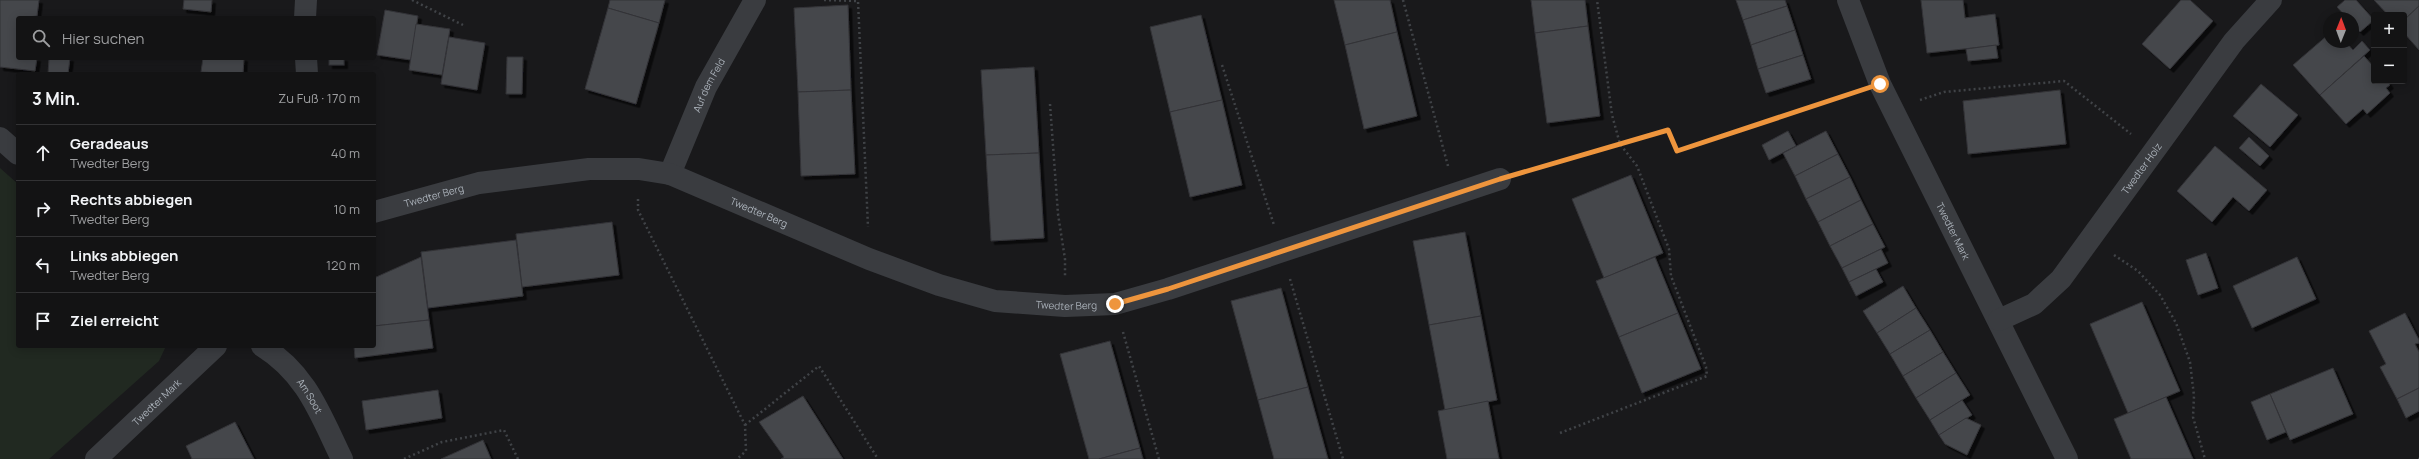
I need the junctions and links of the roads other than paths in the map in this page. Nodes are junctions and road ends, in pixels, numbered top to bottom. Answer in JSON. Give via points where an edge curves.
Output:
{"nodes":[{"id":1,"x":306,"y":0,"type":"edge"},
{"id":2,"x":755,"y":0,"type":"edge"},
{"id":3,"x":1848,"y":0,"type":"edge"},
{"id":4,"x":2271,"y":0,"type":"edge"},
{"id":5,"x":305,"y":16,"type":"edge"},
{"id":6,"x":306,"y":60,"type":"edge"},
{"id":7,"x":307,"y":72,"type":"edge"},
{"id":8,"x":0,"y":138,"type":"edge"},
{"id":9,"x":16,"y":152,"type":"edge"},
{"id":10,"x":670,"y":174,"type":"junction"},
{"id":11,"x":1500,"y":179,"type":"road end"},
{"id":12,"x":376,"y":211,"type":"edge"},
{"id":13,"x":1999,"y":320,"type":"junction"},
{"id":14,"x":214,"y":348,"type":"edge"},
{"id":15,"x":265,"y":348,"type":"edge"},
{"id":16,"x":96,"y":459,"type":"edge"},
{"id":17,"x":342,"y":459,"type":"edge"},
{"id":18,"x":2067,"y":459,"type":"edge"}],
"edges":[{"from":1,"to":5,"type":"street"},
{"from":2,"to":10,"type":"street","name":"Auf dem Feld","via":[[706,87]]},
{"from":3,"to":13,"type":"street","name":"Twedter Mark","via":[[1880,84]]},
{"from":4,"to":13,"type":"street","name":"Twedter Holz","via":[[2234,41],[2056,284],[2034,304]]},
{"from":6,"to":7,"type":"street"},
{"from":8,"to":9,"type":"street"},
{"from":10,"to":11,"type":"street","name":"Twedter Berg","via":[[869,259],[940,285],[995,300],[1065,306],[1115,304],[1282,252]]},
{"from":10,"to":12,"type":"street","name":"Twedter Berg","via":[[639,169],[589,169],[479,183]]},
{"from":13,"to":18,"type":"street","name":"Twedter Mark"},
{"from":14,"to":16,"type":"street","name":"Twedter Mark"},
{"from":15,"to":17,"type":"street","name":"Am Soot","via":[[278,356],[310,391]]}]}
